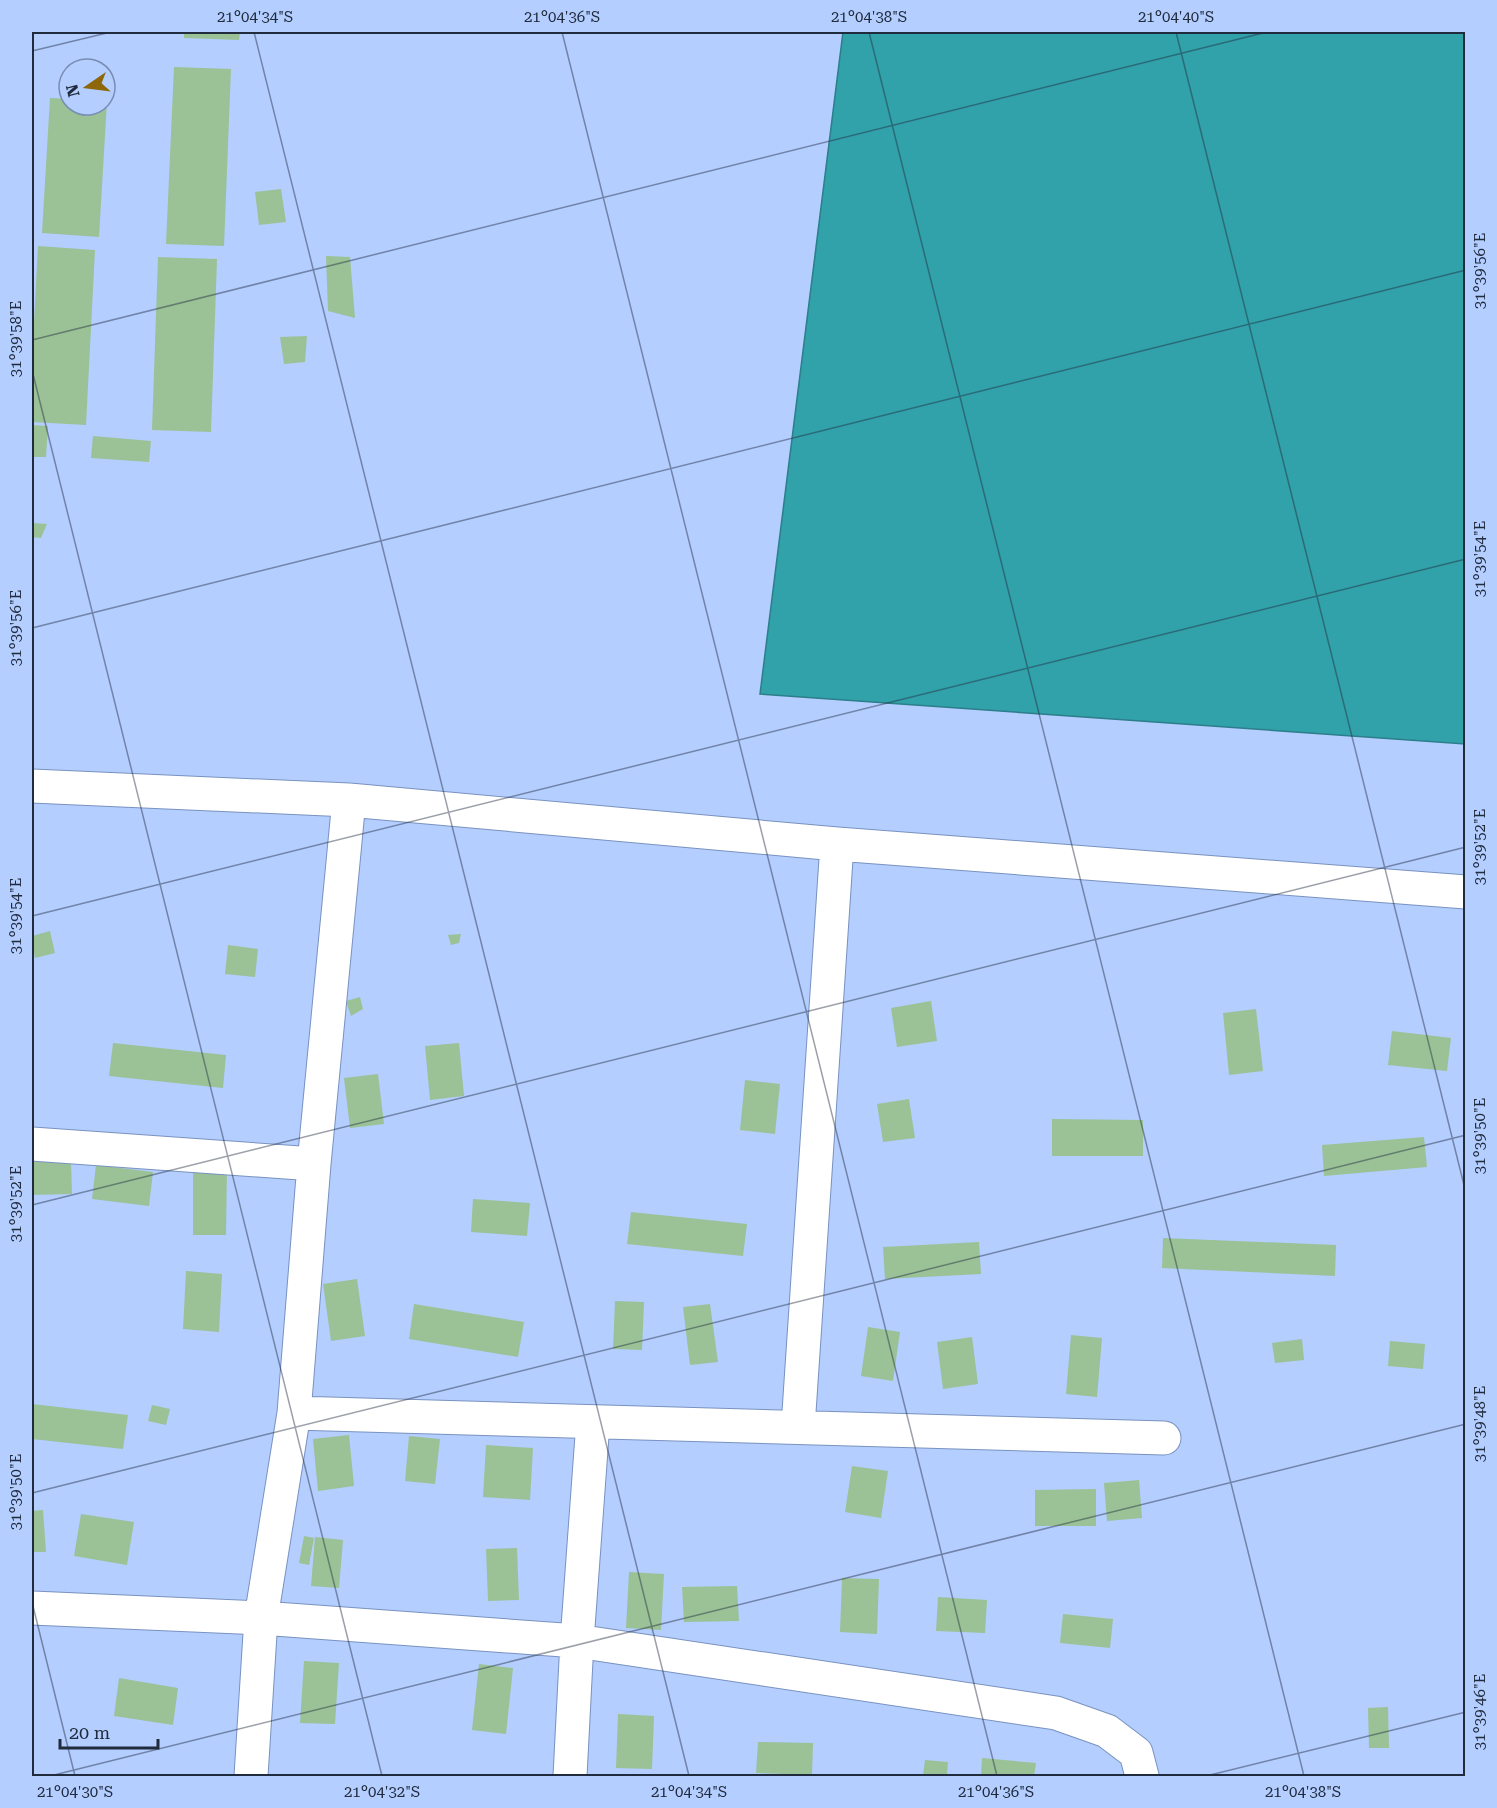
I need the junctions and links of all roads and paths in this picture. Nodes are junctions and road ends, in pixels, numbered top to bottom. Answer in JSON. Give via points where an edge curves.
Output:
{"nodes":[{"id":1,"x":32,"y":786,"type":"edge"},
{"id":2,"x":349,"y":800,"type":"junction"},
{"id":3,"x":837,"y":844,"type":"junction"},
{"id":4,"x":1466,"y":892,"type":"edge"},
{"id":5,"x":32,"y":1144,"type":"edge"},
{"id":6,"x":314,"y":1164,"type":"junction"},
{"id":7,"x":294,"y":1413,"type":"junction"},
{"id":8,"x":593,"y":1422,"type":"junction"},
{"id":9,"x":798,"y":1427,"type":"junction"},
{"id":10,"x":1164,"y":1438,"type":"dead end"},
{"id":11,"x":32,"y":1608,"type":"edge"},
{"id":12,"x":261,"y":1618,"type":"junction"},
{"id":13,"x":577,"y":1641,"type":"junction"},
{"id":14,"x":251,"y":1776,"type":"edge"},
{"id":15,"x":570,"y":1776,"type":"edge"},
{"id":16,"x":1142,"y":1776,"type":"edge"}],
"edges":[{"from":1,"to":2,"type":"street"},
{"from":2,"to":3,"type":"street"},
{"from":2,"to":6,"type":"street"},
{"from":3,"to":4,"type":"street"},
{"from":3,"to":9,"type":"street"},
{"from":5,"to":6,"type":"street"},
{"from":6,"to":7,"type":"street"},
{"from":7,"to":8,"type":"street"},
{"from":7,"to":12,"type":"street"},
{"from":8,"to":9,"type":"street"},
{"from":8,"to":13,"type":"street"},
{"from":9,"to":10,"type":"street"},
{"from":11,"to":12,"type":"street"},
{"from":12,"to":13,"type":"street"},
{"from":12,"to":14,"type":"street"},
{"from":13,"to":15,"type":"street"},
{"from":13,"to":16,"type":"street","via":[[1056,1713],[1107,1731],[1136,1753]]}]}
